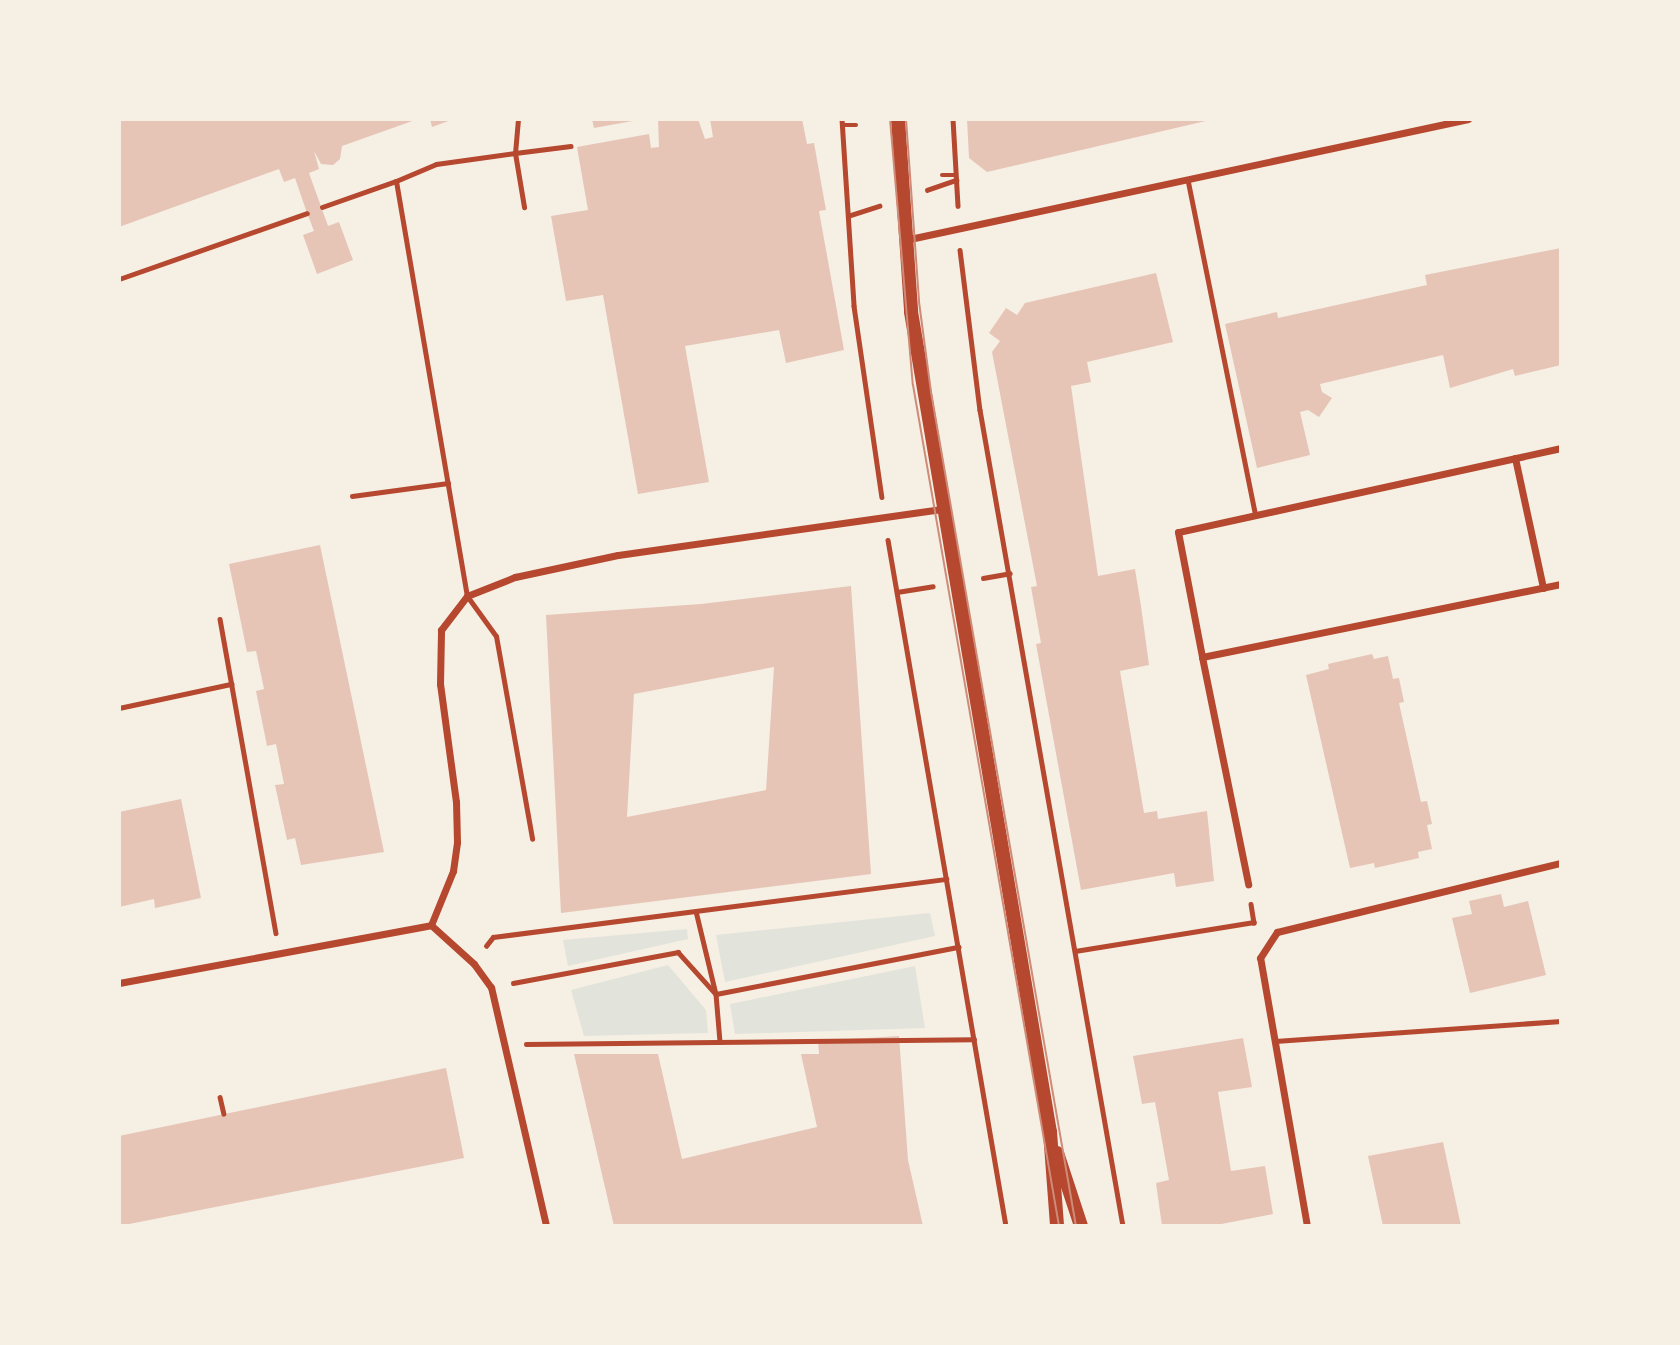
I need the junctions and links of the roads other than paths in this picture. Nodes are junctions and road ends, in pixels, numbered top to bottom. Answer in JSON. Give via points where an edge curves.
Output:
{"nodes":[{"id":1,"x":518,"y":119,"type":"edge"},
{"id":2,"x":898,"y":119,"type":"edge"},
{"id":3,"x":1468,"y":119,"type":"edge"},
{"id":4,"x":571,"y":146,"type":"dead end"},
{"id":5,"x":515,"y":153,"type":"junction"},
{"id":6,"x":396,"y":181,"type":"junction"},
{"id":7,"x":1188,"y":182,"type":"junction"},
{"id":8,"x":524,"y":206,"type":"dead end"},
{"id":9,"x":321,"y":207,"type":"dead end"},
{"id":10,"x":307,"y":213,"type":"dead end"},
{"id":11,"x":905,"y":240,"type":"junction"},
{"id":12,"x":119,"y":279,"type":"edge"},
{"id":13,"x":1561,"y":448,"type":"edge"},
{"id":14,"x":1515,"y":458,"type":"junction"},
{"id":15,"x":448,"y":483,"type":"junction"},
{"id":16,"x":352,"y":496,"type":"dead end"},
{"id":17,"x":942,"y":509,"type":"junction"},
{"id":18,"x":1255,"y":515,"type":"junction"},
{"id":19,"x":1561,"y":584,"type":"edge"},
{"id":20,"x":1543,"y":588,"type":"junction"},
{"id":21,"x":467,"y":596,"type":"junction"},
{"id":22,"x":1202,"y":657,"type":"junction"},
{"id":23,"x":532,"y":839,"type":"dead end"},
{"id":24,"x":1561,"y":863,"type":"edge"},
{"id":25,"x":1248,"y":884,"type":"dead end"},
{"id":26,"x":431,"y":925,"type":"junction"},
{"id":27,"x":119,"y":983,"type":"edge"},
{"id":28,"x":1561,"y":1021,"type":"edge"},
{"id":29,"x":1275,"y":1041,"type":"junction"},
{"id":30,"x":1050,"y":1132,"type":"junction"},
{"id":31,"x":546,"y":1226,"type":"edge"},
{"id":32,"x":1057,"y":1226,"type":"edge"},
{"id":33,"x":1081,"y":1226,"type":"edge"},
{"id":34,"x":1307,"y":1226,"type":"edge"}],
"edges":[{"from":1,"to":5,"type":"lane"},
{"from":2,"to":11,"type":"main road"},
{"from":3,"to":7,"type":"street"},
{"from":4,"to":5,"type":"lane"},
{"from":5,"to":6,"type":"lane","via":[[458,159]]},
{"from":5,"to":8,"type":"lane"},
{"from":6,"to":9,"type":"lane"},
{"from":6,"to":15,"type":"lane"},
{"from":7,"to":11,"type":"street"},
{"from":7,"to":18,"type":"lane"},
{"from":10,"to":12,"type":"lane"},
{"from":11,"to":17,"type":"main road","via":[[911,312]]},
{"from":13,"to":14,"type":"street"},
{"from":14,"to":18,"type":"street"},
{"from":14,"to":20,"type":"street"},
{"from":15,"to":16,"type":"lane"},
{"from":15,"to":21,"type":"lane"},
{"from":17,"to":21,"type":"street","via":[[618,555],[515,577]]},
{"from":17,"to":30,"type":"main road"},
{"from":18,"to":22,"type":"street","via":[[1178,532]]},
{"from":19,"to":20,"type":"street"},
{"from":20,"to":22,"type":"street"},
{"from":21,"to":23,"type":"lane","via":[[496,636]]},
{"from":21,"to":26,"type":"street","via":[[441,630],[440,684],[457,842],[453,871]]},
{"from":22,"to":25,"type":"street"},
{"from":24,"to":29,"type":"street","via":[[1277,932],[1260,958]]},
{"from":26,"to":27,"type":"street"},
{"from":26,"to":31,"type":"street","via":[[474,964],[491,987]]},
{"from":28,"to":29,"type":"lane"},
{"from":29,"to":34,"type":"street"},
{"from":30,"to":32,"type":"main road"},
{"from":30,"to":33,"type":"main road"}]}
